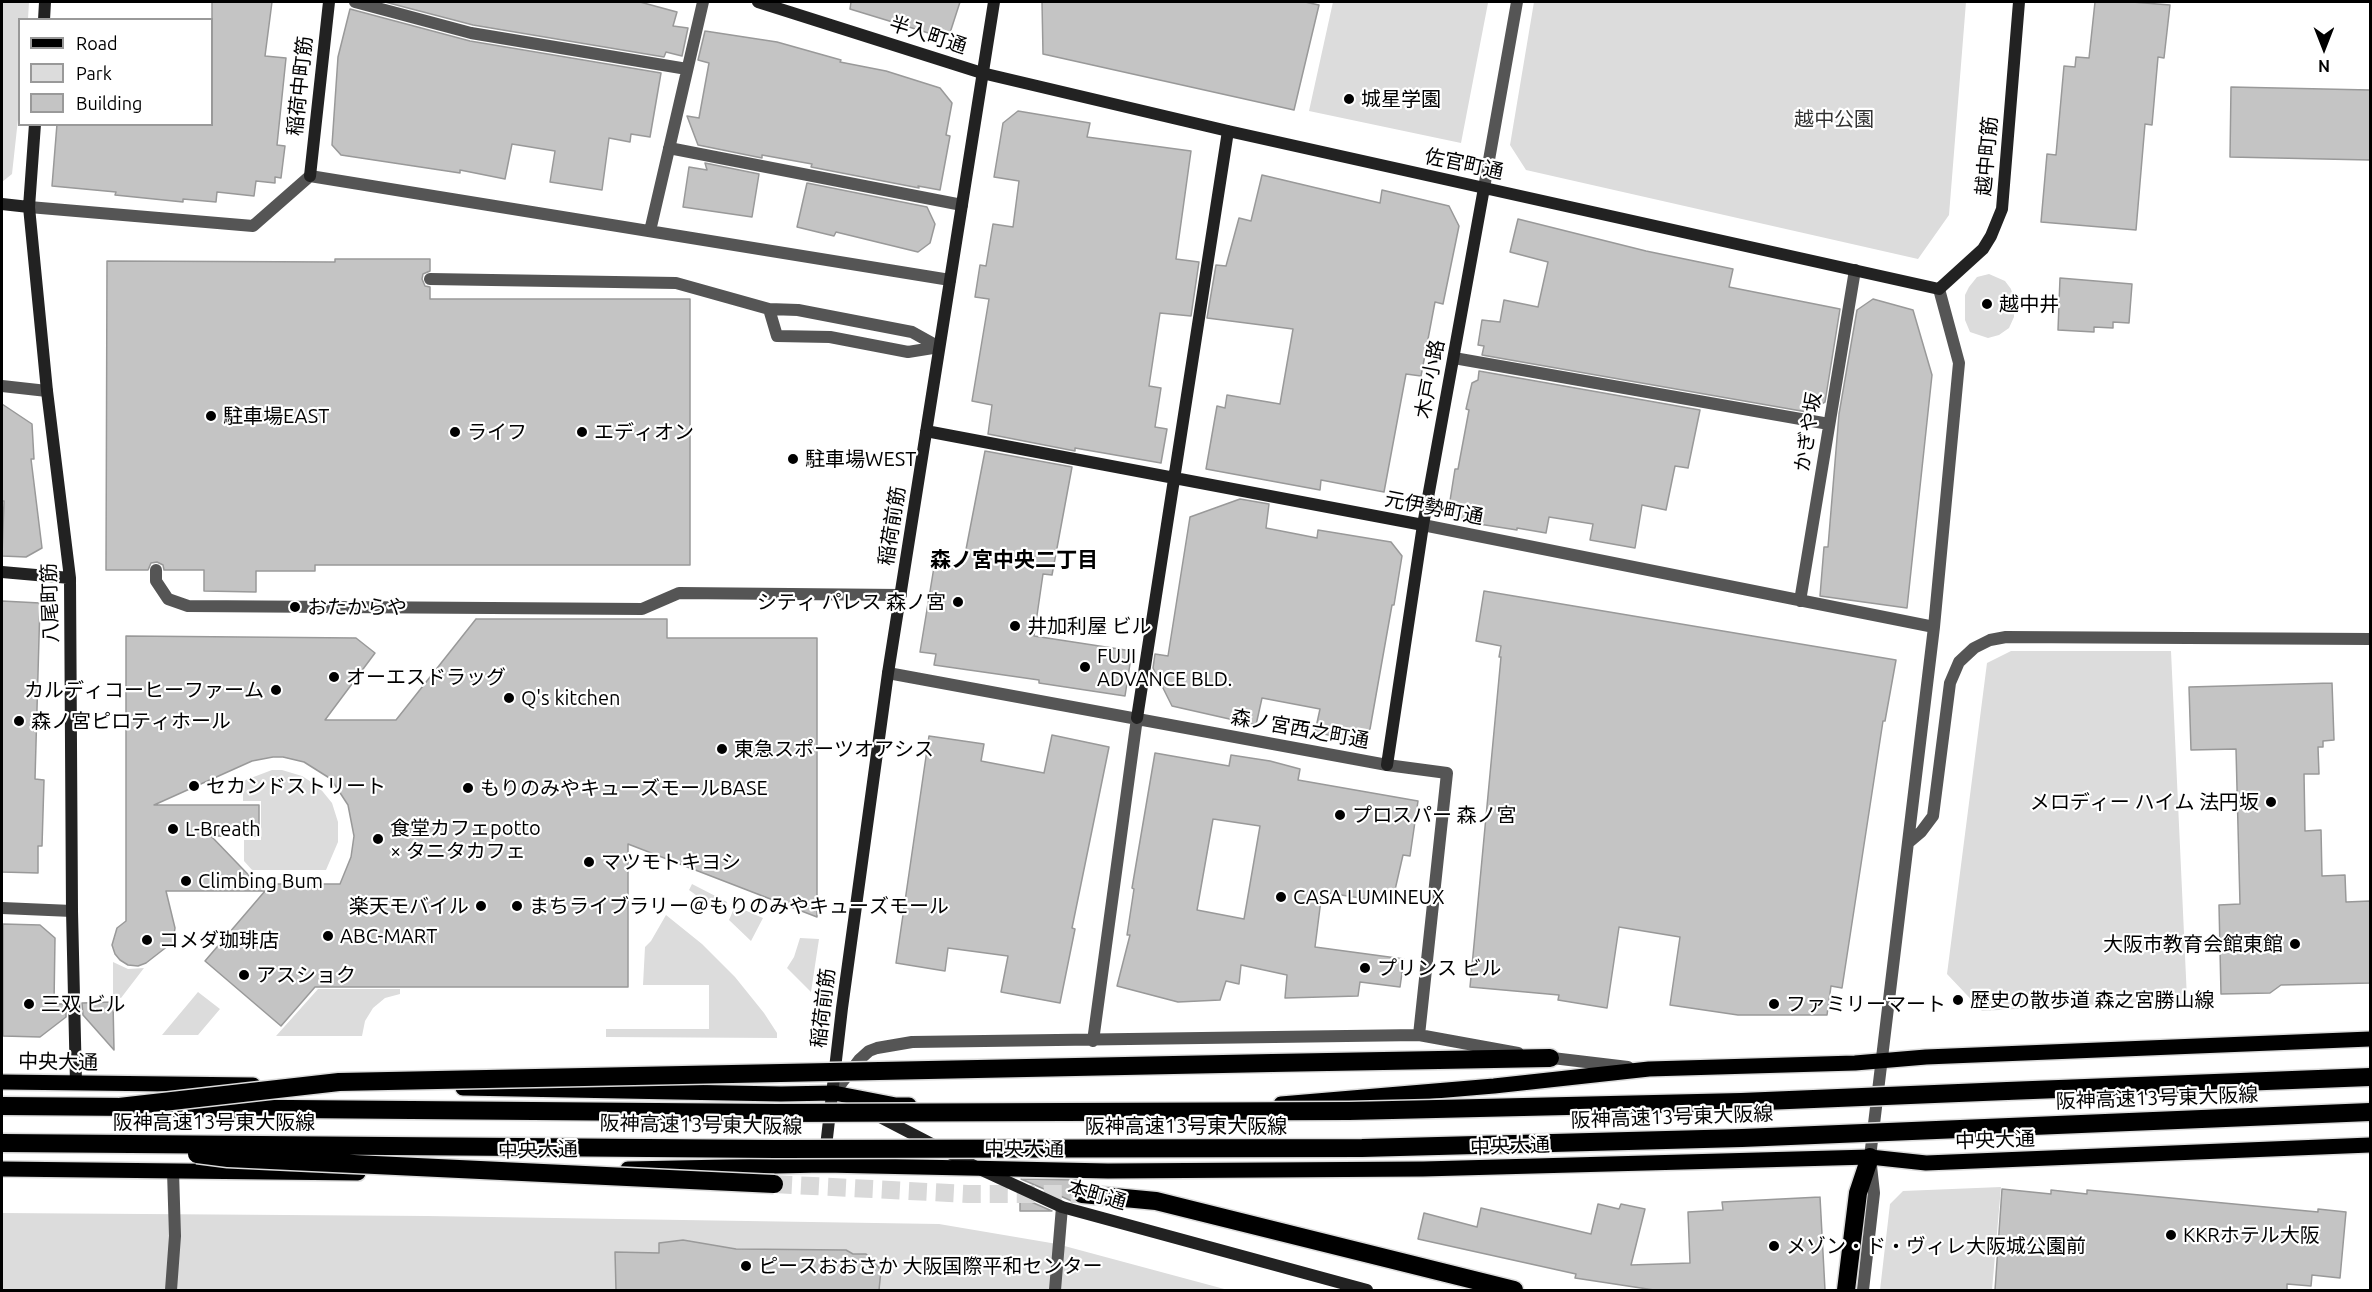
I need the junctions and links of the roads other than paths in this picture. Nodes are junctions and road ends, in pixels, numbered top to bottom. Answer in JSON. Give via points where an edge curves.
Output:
{"nodes":[{"id":1,"x":45,"y":2,"type":"edge"},
{"id":2,"x":329,"y":2,"type":"edge"},
{"id":3,"x":355,"y":2,"type":"edge"},
{"id":4,"x":703,"y":2,"type":"edge"},
{"id":5,"x":758,"y":2,"type":"edge"},
{"id":6,"x":994,"y":2,"type":"edge"},
{"id":7,"x":1516,"y":2,"type":"edge"},
{"id":8,"x":2019,"y":2,"type":"edge"},
{"id":9,"x":44,"y":18,"type":"edge"},
{"id":10,"x":687,"y":69,"type":"junction"},
{"id":11,"x":982,"y":73,"type":"junction"},
{"id":12,"x":35,"y":126,"type":"edge"},
{"id":13,"x":1228,"y":131,"type":"junction"},
{"id":14,"x":669,"y":148,"type":"junction"},
{"id":15,"x":310,"y":176,"type":"junction"},
{"id":16,"x":1484,"y":188,"type":"junction"},
{"id":17,"x":2,"y":204,"type":"edge"},
{"id":18,"x":962,"y":205,"type":"junction"},
{"id":19,"x":29,"y":207,"type":"junction"},
{"id":20,"x":650,"y":231,"type":"junction"},
{"id":21,"x":1855,"y":270,"type":"junction"},
{"id":22,"x":430,"y":279,"type":"dead end"},
{"id":23,"x":950,"y":280,"type":"junction"},
{"id":24,"x":1939,"y":290,"type":"junction"},
{"id":25,"x":769,"y":309,"type":"junction"},
{"id":26,"x":939,"y":347,"type":"junction"},
{"id":27,"x":1454,"y":358,"type":"junction"},
{"id":28,"x":2,"y":386,"type":"edge"},
{"id":29,"x":47,"y":391,"type":"junction"},
{"id":30,"x":1830,"y":424,"type":"junction"},
{"id":31,"x":927,"y":431,"type":"junction"},
{"id":32,"x":1173,"y":478,"type":"junction"},
{"id":33,"x":1423,"y":525,"type":"junction"},
{"id":34,"x":156,"y":570,"type":"dead end"},
{"id":35,"x":2,"y":572,"type":"edge"},
{"id":36,"x":70,"y":578,"type":"junction"},
{"id":37,"x":901,"y":595,"type":"junction"},
{"id":38,"x":1800,"y":601,"type":"junction"},
{"id":39,"x":1934,"y":627,"type":"junction"},
{"id":40,"x":2370,"y":639,"type":"edge"},
{"id":41,"x":888,"y":673,"type":"junction"},
{"id":42,"x":1137,"y":718,"type":"junction"},
{"id":43,"x":1387,"y":765,"type":"junction"},
{"id":44,"x":1908,"y":843,"type":"junction"},
{"id":45,"x":2,"y":909,"type":"edge"},
{"id":46,"x":72,"y":911,"type":"junction"},
{"id":47,"x":1419,"y":1035,"type":"junction"},
{"id":48,"x":2370,"y":1039,"type":"edge"},
{"id":49,"x":1093,"y":1041,"type":"junction"},
{"id":50,"x":1550,"y":1058,"type":"junction"},
{"id":51,"x":1882,"y":1061,"type":"junction"},
{"id":52,"x":1649,"y":1069,"type":"junction"},
{"id":53,"x":2370,"y":1077,"type":"edge"},
{"id":54,"x":2,"y":1082,"type":"edge"},
{"id":55,"x":76,"y":1083,"type":"junction"},
{"id":56,"x":834,"y":1093,"type":"junction"},
{"id":57,"x":2,"y":1106,"type":"edge"},
{"id":58,"x":120,"y":1107,"type":"junction"},
{"id":59,"x":2370,"y":1112,"type":"edge"},
{"id":60,"x":2,"y":1143,"type":"edge"},
{"id":61,"x":118,"y":1144,"type":"junction"},
{"id":62,"x":2370,"y":1145,"type":"edge"},
{"id":63,"x":1870,"y":1157,"type":"junction"},
{"id":64,"x":824,"y":1165,"type":"junction"},
{"id":65,"x":2,"y":1169,"type":"edge"},
{"id":66,"x":173,"y":1170,"type":"junction"},
{"id":67,"x":981,"y":1170,"type":"junction"},
{"id":68,"x":774,"y":1184,"type":"tunnel mouth"},
{"id":69,"x":1082,"y":1194,"type":"tunnel mouth"},
{"id":70,"x":1062,"y":1206,"type":"junction"},
{"id":71,"x":171,"y":1290,"type":"edge"},
{"id":72,"x":1055,"y":1290,"type":"edge"},
{"id":73,"x":1367,"y":1290,"type":"edge"},
{"id":74,"x":1514,"y":1290,"type":"edge"},
{"id":75,"x":1846,"y":1290,"type":"edge"},
{"id":76,"x":1863,"y":1290,"type":"edge"}],
"edges":[{"from":1,"to":9,"type":"street"},
{"from":2,"to":15,"type":"street","name":"稲荷中町筋"},
{"from":3,"to":10,"type":"street","via":[[471,33]]},
{"from":4,"to":10,"type":"street"},
{"from":5,"to":11,"type":"street","name":"半入町通"},
{"from":6,"to":11,"type":"street","name":"稲荷前筋"},
{"from":7,"to":16,"type":"street","name":"木戸小路"},
{"from":8,"to":24,"type":"street","name":"越中町筋","via":[[2002,209],[1983,249]]},
{"from":10,"to":14,"type":"street"},
{"from":11,"to":13,"type":"street","name":"佐官町通"},
{"from":11,"to":18,"type":"street","name":"稲荷前筋"},
{"from":12,"to":19,"type":"street","name":"八尾町筋"},
{"from":13,"to":16,"type":"street","name":"佐官町通"},
{"from":13,"to":32,"type":"street"},
{"from":14,"to":18,"type":"street"},
{"from":14,"to":20,"type":"street"},
{"from":15,"to":19,"type":"street","via":[[253,226]]},
{"from":15,"to":20,"type":"street"},
{"from":16,"to":21,"type":"street","name":"佐官町通"},
{"from":16,"to":27,"type":"street","name":"木戸小路"},
{"from":17,"to":19,"type":"street"},
{"from":18,"to":23,"type":"street","name":"稲荷前筋"},
{"from":19,"to":29,"type":"street","name":"八尾町筋"},
{"from":20,"to":23,"type":"street"},
{"from":21,"to":24,"type":"street","name":"佐官町通"},
{"from":21,"to":30,"type":"street","name":"かぎや坂"},
{"from":22,"to":25,"type":"street","via":[[676,283]]},
{"from":23,"to":26,"type":"street","name":"稲荷前筋"},
{"from":24,"to":39,"type":"street","via":[[1959,363]]},
{"from":25,"to":26,"type":"street","via":[[798,310],[912,332]]},
{"from":25,"to":26,"type":"street","via":[[777,336],[831,337],[908,352]]},
{"from":26,"to":31,"type":"street","name":"稲荷前筋"},
{"from":27,"to":30,"type":"street"},
{"from":27,"to":33,"type":"street","name":"木戸小路"},
{"from":28,"to":29,"type":"street"},
{"from":29,"to":36,"type":"street","name":"八尾町筋"},
{"from":30,"to":38,"type":"street","name":"かぎや坂"},
{"from":31,"to":32,"type":"street","name":"元伊勢町通"},
{"from":31,"to":37,"type":"street","name":"稲荷前筋"},
{"from":32,"to":33,"type":"street","name":"元伊勢町通"},
{"from":32,"to":42,"type":"street"},
{"from":33,"to":38,"type":"street","name":"元伊勢町通"},
{"from":33,"to":43,"type":"street","name":"木戸小路"},
{"from":34,"to":37,"type":"street","via":[[156,581],[168,599],[188,606],[642,609],[679,593]]},
{"from":35,"to":36,"type":"street"},
{"from":36,"to":46,"type":"street","name":"八尾町筋"},
{"from":37,"to":41,"type":"street","name":"稲荷前筋"},
{"from":38,"to":39,"type":"street","name":"元伊勢町通"},
{"from":39,"to":44,"type":"street"},
{"from":40,"to":44,"type":"street","via":[[1990,640],[1959,662],[1950,683],[1933,816]]},
{"from":41,"to":42,"type":"street","name":"森ノ宮西之町通"},
{"from":41,"to":56,"type":"street","name":"稲荷前筋","via":[[843,997]]},
{"from":42,"to":43,"type":"street","name":"森ノ宮西之町通"},
{"from":42,"to":49,"type":"street"},
{"from":43,"to":47,"type":"street","name":"森ノ宮西之町通","via":[[1447,773]]},
{"from":44,"to":51,"type":"street"},
{"from":45,"to":46,"type":"street"},
{"from":46,"to":55,"type":"street","name":"八尾町筋"},
{"from":47,"to":49,"type":"street","name":"中央大通"},
{"from":47,"to":50,"type":"street","name":"中央大通"},
{"from":48,"to":51,"type":"main road","name":"中央大通"},
{"from":49,"to":56,"type":"street","name":"中央大通","via":[[912,1042],[878,1047],[859,1060]]},
{"from":50,"to":52,"type":"street","name":"中央大通"},
{"from":50,"to":58,"type":"highway","bridge":true,"via":[[339,1082]]},
{"from":51,"to":52,"type":"main road","name":"中央大通"},
{"from":51,"to":63,"type":"street"},
{"from":52,"to":56,"type":"main road","name":"中央大通","via":[[1273,1104],[896,1105]]},
{"from":53,"to":58,"type":"highway","name":"阪神高速13号東大阪線","bridge":true,"via":[[1729,1102],[1361,1111],[777,1113]]},
{"from":54,"to":55,"type":"main road","name":"中央大通"},
{"from":55,"to":56,"type":"main road","name":"中央大通"},
{"from":56,"to":64,"type":"street","name":"稲荷前筋"},
{"from":56,"to":67,"type":"street","name":"本町通"},
{"from":57,"to":58,"type":"highway","name":"阪神高速13号東大阪線"},
{"from":59,"to":61,"type":"highway","name":"阪神高速13号東大阪線","bridge":true,"via":[[1730,1138],[1362,1148]]},
{"from":60,"to":61,"type":"highway","name":"阪神高速13号東大阪線","bridge":true},
{"from":61,"to":68,"type":"highway","bridge":true,"via":[[228,1158]]},
{"from":62,"to":63,"type":"main road","name":"中央大通","via":[[1926,1163]]},
{"from":63,"to":67,"type":"main road","name":"中央大通","via":[[1423,1169]]},
{"from":63,"to":75,"type":"highway","via":[[1858,1193]]},
{"from":63,"to":76,"type":"street","via":[[1874,1193]]},
{"from":64,"to":66,"type":"main road","name":"中央大通","via":[[442,1173]]},
{"from":64,"to":67,"type":"main road","name":"中央大通"},
{"from":65,"to":66,"type":"main road","name":"中央大通"},
{"from":66,"to":71,"type":"street","via":[[175,1236]]},
{"from":67,"to":70,"type":"street","name":"本町通"},
{"from":69,"to":74,"type":"highway","via":[[1156,1201]]},
{"from":70,"to":72,"type":"street"},
{"from":70,"to":73,"type":"street","name":"本町通"}]}
